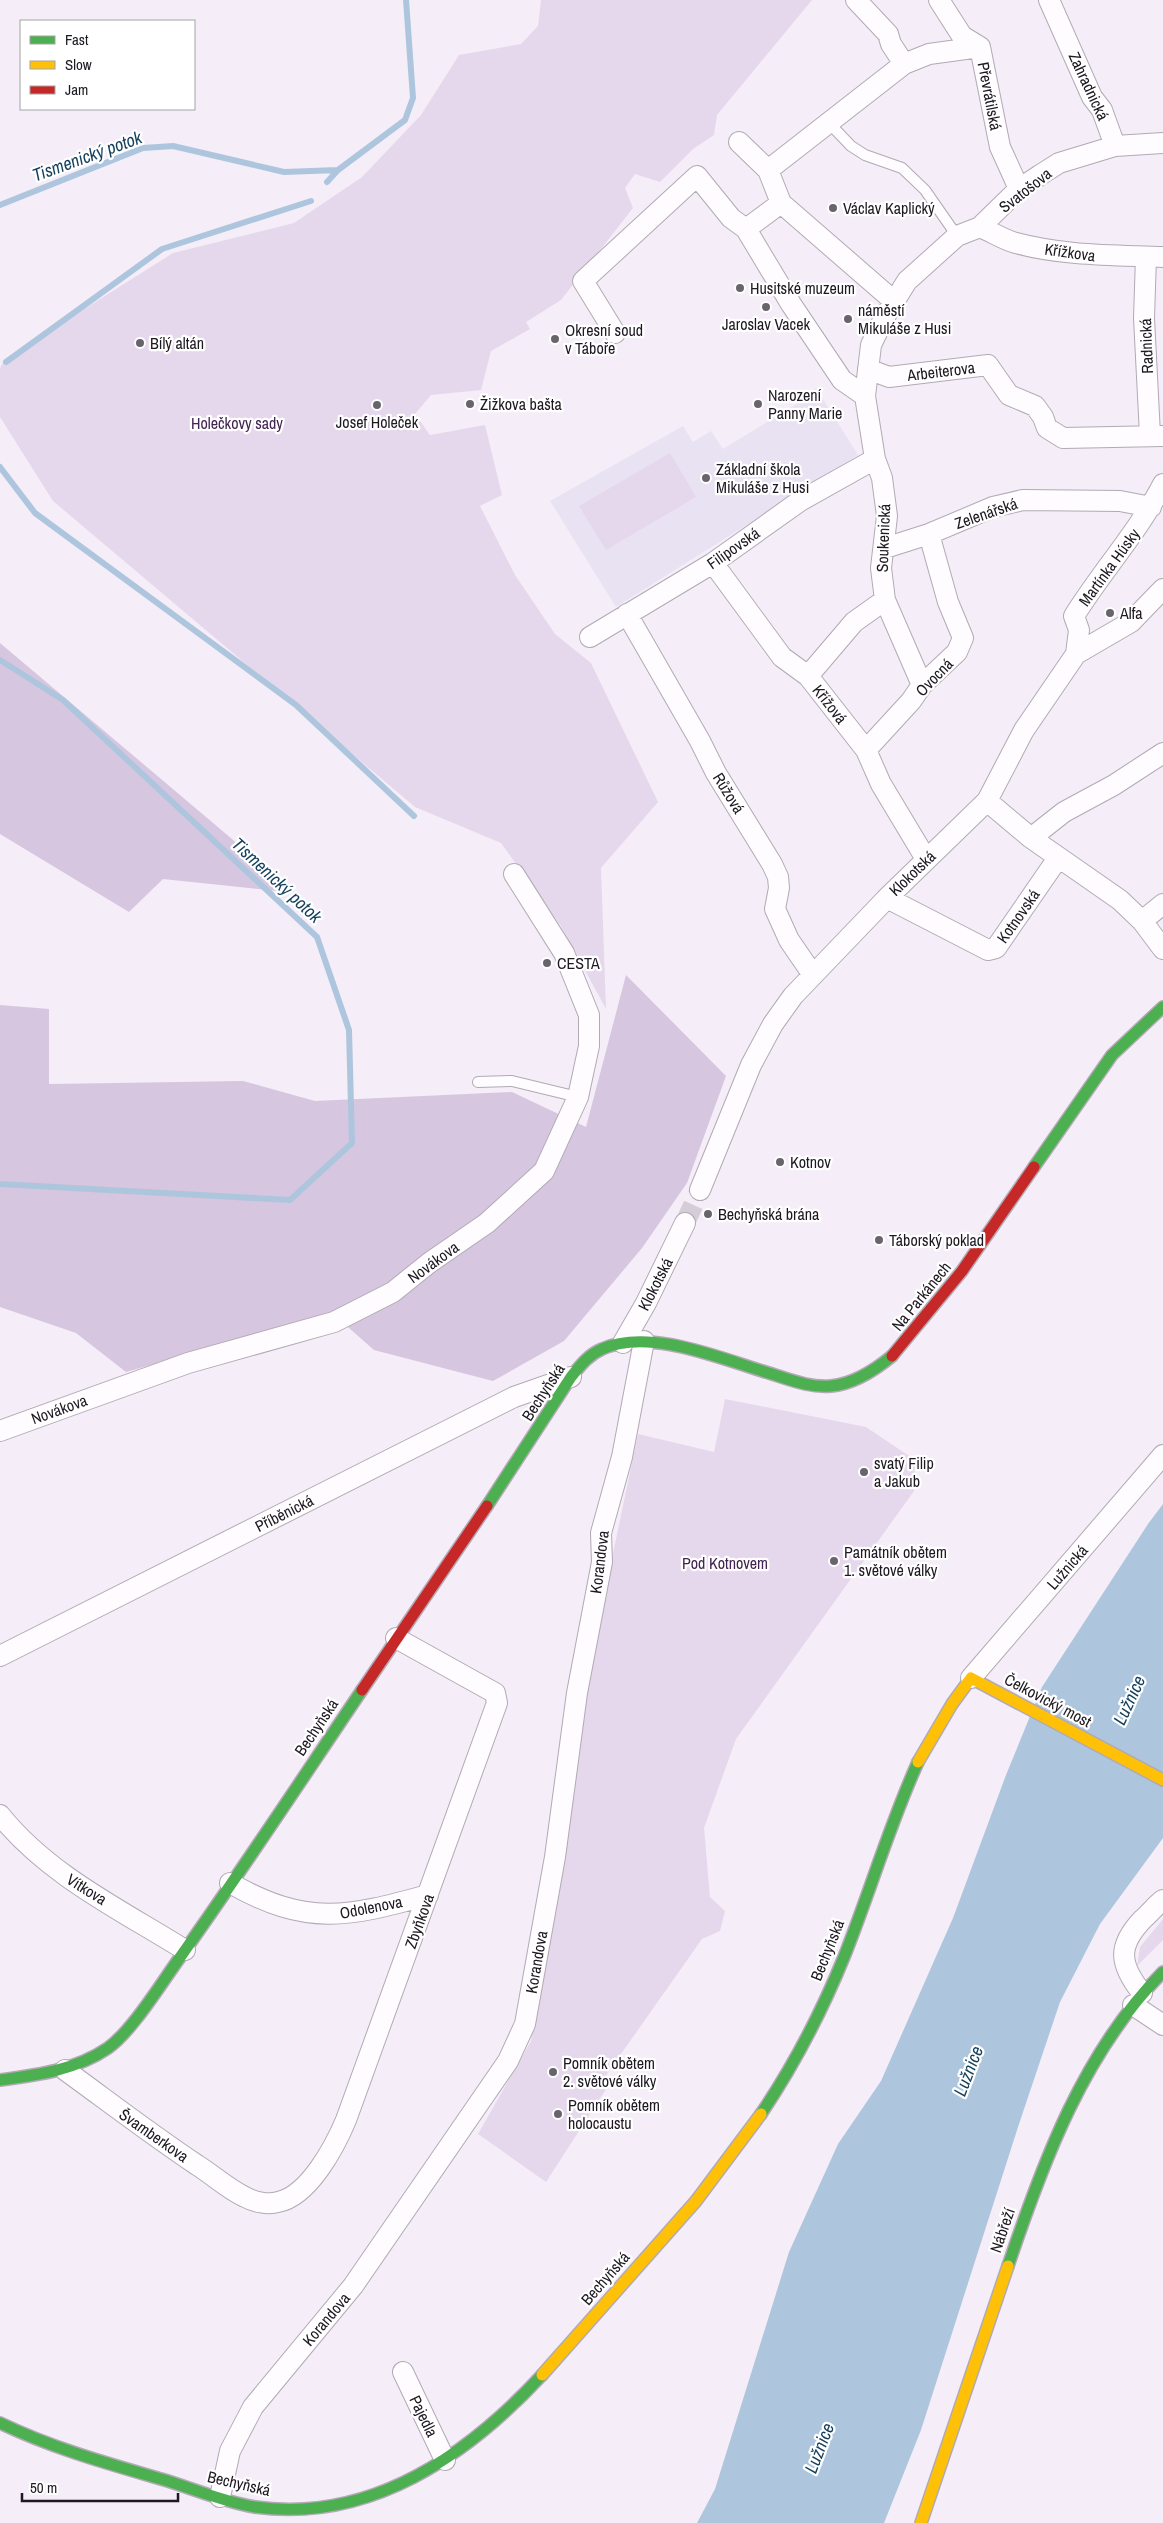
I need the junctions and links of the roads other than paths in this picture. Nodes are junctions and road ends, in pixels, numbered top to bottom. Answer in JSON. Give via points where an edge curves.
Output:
{"nodes":[{"id":1,"x":856,"y":0,"type":"edge"},
{"id":2,"x":939,"y":0,"type":"edge"},
{"id":3,"x":1056,"y":2,"type":"edge"},
{"id":4,"x":980,"y":47,"type":"junction"},
{"id":5,"x":904,"y":64,"type":"junction"},
{"id":6,"x":829,"y":123,"type":"junction"},
{"id":7,"x":739,"y":142,"type":"dead end"},
{"id":8,"x":1163,"y":143,"type":"edge"},
{"id":9,"x":1115,"y":146,"type":"junction"},
{"id":10,"x":768,"y":170,"type":"junction"},
{"id":11,"x":1019,"y":190,"type":"junction"},
{"id":12,"x":782,"y":203,"type":"junction"},
{"id":13,"x":980,"y":227,"type":"junction"},
{"id":14,"x":746,"y":229,"type":"junction"},
{"id":15,"x":957,"y":236,"type":"junction"},
{"id":16,"x":1155,"y":257,"type":"edge"},
{"id":17,"x":895,"y":302,"type":"junction"},
{"id":18,"x":615,"y":333,"type":"dead end"},
{"id":19,"x":868,"y":369,"type":"junction"},
{"id":20,"x":865,"y":396,"type":"junction"},
{"id":21,"x":1156,"y":436,"type":"edge"},
{"id":22,"x":874,"y":452,"type":"junction"},
{"id":23,"x":1163,"y":484,"type":"edge"},
{"id":24,"x":1151,"y":507,"type":"junction"},
{"id":25,"x":929,"y":534,"type":"junction"},
{"id":26,"x":885,"y":548,"type":"junction"},
{"id":27,"x":713,"y":563,"type":"junction"},
{"id":28,"x":1163,"y":589,"type":"edge"},
{"id":29,"x":885,"y":600,"type":"junction"},
{"id":30,"x":627,"y":614,"type":"junction"},
{"id":31,"x":590,"y":637,"type":"dead end"},
{"id":32,"x":1076,"y":654,"type":"junction"},
{"id":33,"x":808,"y":676,"type":"junction"},
{"id":34,"x":922,"y":685,"type":"junction"},
{"id":35,"x":866,"y":750,"type":"junction"},
{"id":36,"x":1163,"y":753,"type":"edge"},
{"id":37,"x":987,"y":801,"type":"junction"},
{"id":38,"x":1031,"y":838,"type":"junction"},
{"id":39,"x":1058,"y":858,"type":"junction"},
{"id":40,"x":926,"y":859,"type":"junction"},
{"id":41,"x":514,"y":874,"type":"dead end"},
{"id":42,"x":887,"y":898,"type":"junction"},
{"id":43,"x":1163,"y":904,"type":"edge"},
{"id":44,"x":1142,"y":922,"type":"junction"},
{"id":45,"x":1163,"y":949,"type":"edge"},
{"id":46,"x":813,"y":975,"type":"junction"},
{"id":47,"x":1163,"y":1007,"type":"edge"},
{"id":48,"x":478,"y":1082,"type":"dead end"},
{"id":49,"x":578,"y":1097,"type":"junction"},
{"id":50,"x":700,"y":1190,"type":"tunnel mouth"},
{"id":51,"x":685,"y":1223,"type":"tunnel mouth"},
{"id":52,"x":644,"y":1341,"type":"junction"},
{"id":53,"x":623,"y":1344,"type":"junction"},
{"id":54,"x":571,"y":1377,"type":"junction"},
{"id":55,"x":0,"y":1431,"type":"edge"},
{"id":56,"x":1163,"y":1455,"type":"edge"},
{"id":57,"x":396,"y":1638,"type":"junction"},
{"id":58,"x":0,"y":1656,"type":"edge"},
{"id":59,"x":971,"y":1678,"type":"junction"},
{"id":60,"x":1163,"y":1780,"type":"edge"},
{"id":61,"x":0,"y":1815,"type":"edge"},
{"id":62,"x":230,"y":1883,"type":"junction"},
{"id":63,"x":428,"y":1895,"type":"junction"},
{"id":64,"x":1163,"y":1900,"type":"edge"},
{"id":65,"x":185,"y":1950,"type":"junction"},
{"id":66,"x":1163,"y":1972,"type":"edge"},
{"id":67,"x":1137,"y":1999,"type":"junction"},
{"id":68,"x":1163,"y":2025,"type":"edge"},
{"id":69,"x":65,"y":2070,"type":"junction"},
{"id":70,"x":0,"y":2080,"type":"edge"},
{"id":71,"x":245,"y":2197,"type":"joint"},
{"id":72,"x":403,"y":2372,"type":"dead end"},
{"id":73,"x":0,"y":2423,"type":"edge"},
{"id":74,"x":445,"y":2460,"type":"junction"},
{"id":75,"x":220,"y":2497,"type":"junction"},
{"id":76,"x":921,"y":2523,"type":"edge"}],
"edges":[{"from":1,"to":5,"type":"street","via":[[888,34]]},
{"from":2,"to":4,"type":"street","via":[[962,36]]},
{"from":3,"to":9,"type":"street","name":"Zahradnická","via":[[1092,97],[1102,110]]},
{"from":4,"to":5,"type":"street","name":"Převrátilská","via":[[929,54]]},
{"from":4,"to":11,"type":"street","name":"Převrátilská","via":[[1000,147]]},
{"from":5,"to":6,"type":"street","name":"Převrátilská"},
{"from":6,"to":10,"type":"street","name":"Převrátilská"},
{"from":6,"to":15,"type":"lane","via":[[851,146],[865,155],[902,168],[925,190]]},
{"from":7,"to":10,"type":"street"},
{"from":8,"to":9,"type":"street","name":"Svatošova"},
{"from":9,"to":11,"type":"street","name":"Svatošova","via":[[1059,163]]},
{"from":10,"to":12,"type":"street"},
{"from":11,"to":13,"type":"street","name":"Svatošova"},
{"from":12,"to":14,"type":"street"},
{"from":12,"to":17,"type":"street"},
{"from":13,"to":15,"type":"street","name":"Svatošova"},
{"from":13,"to":16,"type":"street","name":"Křížkova","via":[[1022,245],[1106,257]]},
{"from":14,"to":18,"type":"street","via":[[732,218],[697,176],[583,281]]},
{"from":14,"to":20,"type":"street","via":[[842,380]]},
{"from":15,"to":17,"type":"street","name":"Svatošova","via":[[907,281]]},
{"from":16,"to":21,"type":"street","name":"Radnická","via":[[1144,318]]},
{"from":17,"to":19,"type":"street","name":"Svatošova","via":[[871,345]]},
{"from":19,"to":20,"type":"street","name":"Soukenická"},
{"from":19,"to":21,"type":"street","name":"Arbeiterova","via":[[889,377],[988,365],[1009,395],[1035,406],[1047,428],[1063,438]]},
{"from":20,"to":22,"type":"street","name":"Soukenická"},
{"from":22,"to":26,"type":"street","name":"Soukenická","via":[[882,478],[887,516]]},
{"from":22,"to":27,"type":"street","name":"Filipovská"},
{"from":23,"to":24,"type":"street","name":"Martínka Húsky"},
{"from":24,"to":25,"type":"street","name":"Zelenářská","via":[[1120,501],[1023,500],[993,507]]},
{"from":24,"to":32,"type":"street","name":"Martínka Húsky","via":[[1074,616],[1079,630]]},
{"from":25,"to":26,"type":"street","name":"Zelenářská"},
{"from":25,"to":34,"type":"street","name":"Ovocná","via":[[948,602],[963,638],[957,652]]},
{"from":26,"to":29,"type":"street","name":"Soukenická","via":[[880,568]]},
{"from":27,"to":30,"type":"street","name":"Filipovská"},
{"from":27,"to":33,"type":"street","name":"Křížová","via":[[782,657]]},
{"from":28,"to":32,"type":"street","name":"Klokotská","via":[[1131,622]]},
{"from":29,"to":33,"type":"street","via":[[854,622]]},
{"from":29,"to":34,"type":"street","name":"Soukenická"},
{"from":30,"to":31,"type":"street","name":"Filipovská"},
{"from":30,"to":46,"type":"street","name":"Růžová","via":[[716,773],[772,864],[779,882],[775,908],[789,940]]},
{"from":32,"to":37,"type":"street","name":"Klokotská","via":[[1024,730]]},
{"from":33,"to":35,"type":"street","name":"Křížová"},
{"from":34,"to":35,"type":"street","name":"Ovocná"},
{"from":35,"to":40,"type":"street","name":"Křížová","via":[[881,784]]},
{"from":36,"to":38,"type":"street","via":[[1064,812]]},
{"from":37,"to":38,"type":"street"},
{"from":37,"to":40,"type":"street","name":"Klokotská"},
{"from":38,"to":39,"type":"street"},
{"from":39,"to":42,"type":"street","name":"Kotnovská","via":[[996,948],[988,950]]},
{"from":39,"to":44,"type":"street","via":[[1120,900]]},
{"from":40,"to":42,"type":"street","name":"Klokotská"},
{"from":41,"to":49,"type":"street","name":"Novákova","via":[[564,953],[588,1015],[589,1046]]},
{"from":42,"to":46,"type":"street","name":"Klokotská"},
{"from":43,"to":44,"type":"street"},
{"from":44,"to":45,"type":"street"},
{"from":46,"to":50,"type":"street","name":"Klokotská","via":[[773,1024],[751,1064]]},
{"from":47,"to":52,"type":"street","name":"Na Parkánech","via":[[1112,1055],[962,1271],[892,1357],[867,1375],[832,1386],[800,1383],[685,1348]]},
{"from":48,"to":49,"type":"lane","via":[[512,1081]]},
{"from":49,"to":55,"type":"street","name":"Novákova","via":[[544,1171],[487,1223],[393,1292],[334,1322],[188,1363]]},
{"from":51,"to":53,"type":"street","name":"Klokotská"},
{"from":52,"to":53,"type":"street","name":"Na Parkánech"},
{"from":52,"to":75,"type":"street","name":"Korandova","via":[[622,1457],[602,1533],[602,1562],[577,1693],[555,1857],[525,2024],[508,2061],[353,2286],[252,2407],[230,2451]]},
{"from":53,"to":54,"type":"street","name":"Bechyňská","via":[[594,1353]]},
{"from":54,"to":57,"type":"street","name":"Bechyňská","via":[[530,1443]]},
{"from":54,"to":58,"type":"street","name":"Příběnická","via":[[520,1395]]},
{"from":56,"to":59,"type":"street","name":"Lužnická"},
{"from":57,"to":62,"type":"street","name":"Bechyňská"},
{"from":57,"to":63,"type":"street","name":"Zbyňkova","via":[[489,1689],[497,1698]]},
{"from":59,"to":60,"type":"street","name":"Čelkovický most"},
{"from":59,"to":74,"type":"street","name":"Bechyňská","via":[[936,1727],[914,1771],[840,1966],[794,2059],[758,2120],[716,2178],[561,2353],[495,2422]]},
{"from":61,"to":65,"type":"street","name":"Vítkova","via":[[28,1845],[63,1874]]},
{"from":62,"to":63,"type":"street","name":"Odolenova","via":[[254,1897],[287,1909],[334,1915],[379,1909]]},
{"from":62,"to":65,"type":"street","name":"Bechyňská"},
{"from":63,"to":71,"type":"street","name":"Zbyňkova","via":[[346,2120],[329,2155],[300,2189],[284,2200],[270,2203]]},
{"from":64,"to":67,"type":"street","via":[[1130,1932],[1124,1945],[1124,1959]]},
{"from":65,"to":69,"type":"street","name":"Bechyňská","via":[[122,2034],[95,2056]]},
{"from":66,"to":67,"type":"street","name":"Nábřeží"},
{"from":67,"to":68,"type":"street"},
{"from":67,"to":76,"type":"street","name":"Nábřeží","via":[[1068,2111],[1032,2196]]},
{"from":69,"to":70,"type":"street","name":"Bechyňská","via":[[34,2078]]},
{"from":69,"to":71,"type":"street","name":"Švamberkova"},
{"from":72,"to":74,"type":"street","name":"Pajedla"},
{"from":73,"to":75,"type":"street","name":"Bechyňská","via":[[67,2450]]},
{"from":74,"to":75,"type":"street","name":"Bechyňská","via":[[383,2493],[343,2504],[314,2508],[262,2508]]}]}
